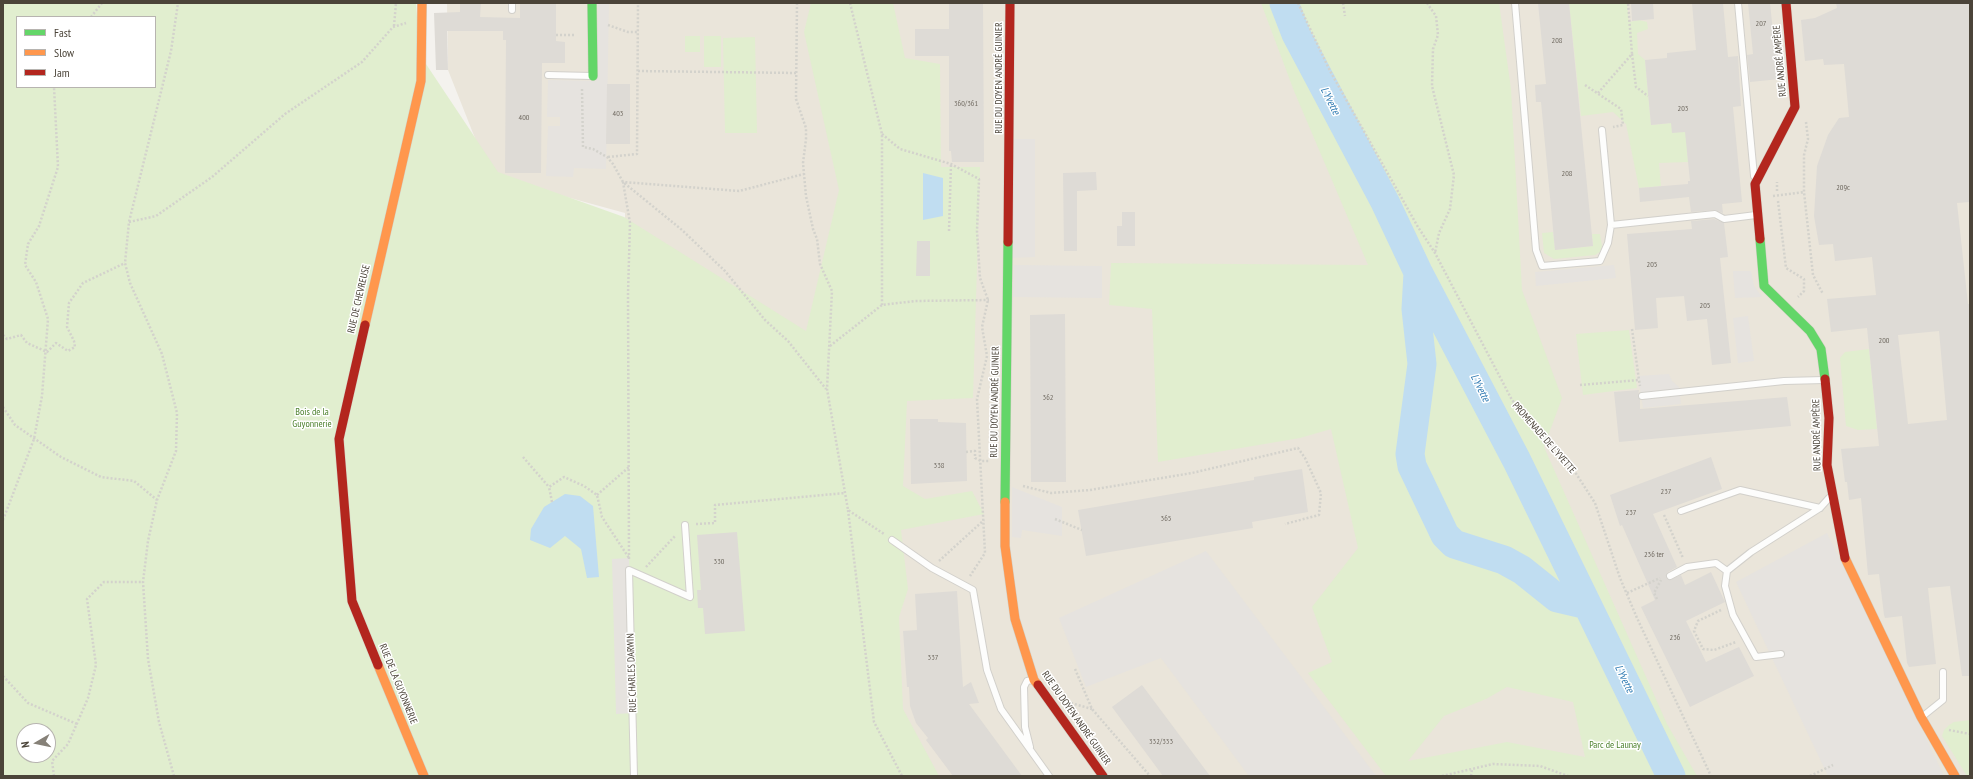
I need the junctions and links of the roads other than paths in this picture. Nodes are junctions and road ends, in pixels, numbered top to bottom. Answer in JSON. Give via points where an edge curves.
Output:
{"nodes":[{"id":1,"x":422,"y":3,"type":"edge"},
{"id":2,"x":512,"y":3,"type":"edge"},
{"id":3,"x":592,"y":3,"type":"edge"},
{"id":4,"x":1010,"y":3,"type":"edge"},
{"id":5,"x":1516,"y":3,"type":"edge"},
{"id":6,"x":1738,"y":3,"type":"edge"},
{"id":7,"x":1786,"y":3,"type":"edge"},
{"id":8,"x":512,"y":10,"type":"dead end"},
{"id":9,"x":548,"y":76,"type":"dead end"},
{"id":10,"x":593,"y":76,"type":"joint"},
{"id":11,"x":1605,"y":129,"type":"road end"},
{"id":12,"x":1754,"y":184,"type":"junction"},
{"id":13,"x":1757,"y":215,"type":"junction"},
{"id":14,"x":1611,"y":225,"type":"junction"},
{"id":15,"x":1826,"y":380,"type":"junction"},
{"id":16,"x":1642,"y":396,"type":"road end"},
{"id":17,"x":1832,"y":495,"type":"junction"},
{"id":18,"x":1820,"y":508,"type":"junction"},
{"id":19,"x":1681,"y":511,"type":"dead end"},
{"id":20,"x":685,"y":525,"type":"road end"},
{"id":21,"x":892,"y":540,"type":"road end"},
{"id":22,"x":1727,"y":571,"type":"junction"},
{"id":23,"x":1667,"y":576,"type":"road end"},
{"id":24,"x":352,"y":601,"type":"joint"},
{"id":25,"x":1781,"y":654,"type":"dead end"},
{"id":26,"x":1943,"y":672,"type":"dead end"},
{"id":27,"x":1034,"y":680,"type":"junction"},
{"id":28,"x":1921,"y":717,"type":"junction"},
{"id":29,"x":1032,"y":752,"type":"junction"},
{"id":30,"x":424,"y":776,"type":"edge"},
{"id":31,"x":634,"y":776,"type":"edge"},
{"id":32,"x":1049,"y":776,"type":"edge"},
{"id":33,"x":1102,"y":776,"type":"edge"},
{"id":34,"x":1955,"y":776,"type":"edge"}],
"edges":[{"from":1,"to":24,"type":"street","name":"RUE DE CHEVREUSE","via":[[421,81],[339,438]]},
{"from":2,"to":8,"type":"lane"},
{"from":3,"to":10,"type":"street"},
{"from":4,"to":27,"type":"street","name":"RUE DU DOYEN ANDRÉ GUINIER","via":[[1005,546],[1014,619]]},
{"from":5,"to":14,"type":"lane","via":[[1536,250],[1542,266],[1600,261],[1608,243]]},
{"from":6,"to":12,"type":"lane"},
{"from":7,"to":12,"type":"street","name":"RUE ANDRÉ AMPÈRE","via":[[1795,107]]},
{"from":9,"to":10,"type":"lane"},
{"from":11,"to":14,"type":"lane"},
{"from":12,"to":13,"type":"street","name":"RUE ANDRÉ AMPÈRE"},
{"from":13,"to":14,"type":"lane","via":[[1724,219],[1715,214]]},
{"from":13,"to":15,"type":"street","name":"RUE ANDRÉ AMPÈRE","via":[[1764,286],[1810,331],[1820,349]]},
{"from":15,"to":16,"type":"lane","via":[[1784,380]]},
{"from":15,"to":17,"type":"street","name":"RUE ANDRÉ AMPÈRE","via":[[1829,418],[1827,465]]},
{"from":17,"to":18,"type":"lane"},
{"from":17,"to":28,"type":"street","name":"RUE ANDRÉ AMPÈRE","via":[[1843,554]]},
{"from":18,"to":19,"type":"lane","via":[[1740,490]]},
{"from":18,"to":22,"type":"lane","via":[[1750,552]]},
{"from":20,"to":31,"type":"lane","name":"RUE CHARLES DARWIN","via":[[690,597],[629,570]]},
{"from":21,"to":29,"type":"lane","via":[[932,568],[973,590],[986,670],[1000,706]]},
{"from":22,"to":23,"type":"lane","via":[[1716,563],[1687,567]]},
{"from":22,"to":25,"type":"lane","via":[[1725,586],[1733,615],[1756,657]]},
{"from":24,"to":30,"type":"street","name":"RUE DE LA GUYONNERIE"},
{"from":26,"to":28,"type":"lane","via":[[1943,700]]},
{"from":27,"to":29,"type":"lane","via":[[1027,681],[1024,687],[1026,727]]},
{"from":27,"to":33,"type":"street","name":"RUE DU DOYEN ANDRÉ GUINIER"},
{"from":28,"to":34,"type":"street","name":"RUE ANDRÉ AMPÈRE"},
{"from":29,"to":32,"type":"lane"}]}
